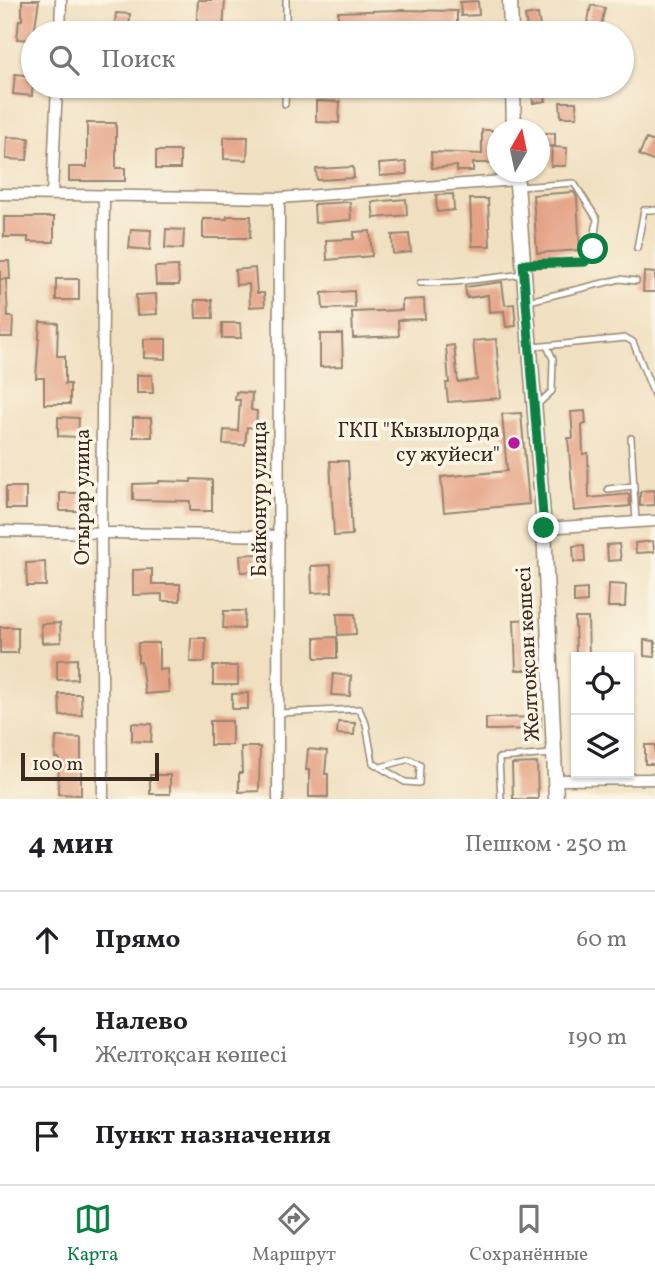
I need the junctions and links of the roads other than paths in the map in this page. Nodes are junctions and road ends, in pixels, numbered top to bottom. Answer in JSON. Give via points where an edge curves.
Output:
{"nodes":[{"id":1,"x":61,"y":0,"type":"edge"},
{"id":2,"x":286,"y":0,"type":"edge"},
{"id":3,"x":510,"y":0,"type":"edge"},
{"id":4,"x":60,"y":21,"type":"edge"},
{"id":5,"x":286,"y":21,"type":"edge"},
{"id":6,"x":511,"y":21,"type":"edge"},
{"id":7,"x":56,"y":98,"type":"edge"},
{"id":8,"x":285,"y":98,"type":"edge"},
{"id":9,"x":513,"y":98,"type":"edge"},
{"id":10,"x":285,"y":104,"type":"dead end"},
{"id":11,"x":514,"y":119,"type":"edge"},
{"id":12,"x":490,"y":182,"type":"edge"},
{"id":13,"x":516,"y":182,"type":"edge"},
{"id":14,"x":550,"y":182,"type":"edge"},
{"id":15,"x":0,"y":194,"type":"edge"},
{"id":16,"x":52,"y":194,"type":"junction"},
{"id":17,"x":104,"y":195,"type":"junction"},
{"id":18,"x":279,"y":198,"type":"junction"},
{"id":19,"x":655,"y":210,"type":"edge"},
{"id":20,"x":636,"y":248,"type":"dead end"},
{"id":21,"x":523,"y":269,"type":"junction"},
{"id":22,"x":636,"y":281,"type":"dead end"},
{"id":23,"x":420,"y":283,"type":"dead end"},
{"id":24,"x":526,"y":301,"type":"junction"},
{"id":25,"x":547,"y":346,"type":"junction"},
{"id":26,"x":530,"y":348,"type":"junction"},
{"id":27,"x":655,"y":397,"type":"edge"},
{"id":28,"x":534,"y":407,"type":"junction"},
{"id":29,"x":631,"y":438,"type":"dead end"},
{"id":30,"x":633,"y":485,"type":"junction"},
{"id":31,"x":608,"y":489,"type":"dead end"},
{"id":32,"x":655,"y":521,"type":"edge"},
{"id":33,"x":636,"y":522,"type":"junction"},
{"id":34,"x":544,"y":528,"type":"junction"},
{"id":35,"x":0,"y":531,"type":"edge"},
{"id":36,"x":101,"y":533,"type":"junction"},
{"id":37,"x":279,"y":536,"type":"junction"},
{"id":38,"x":278,"y":713,"type":"junction"},
{"id":39,"x":555,"y":754,"type":"junction"},
{"id":40,"x":381,"y":767,"type":"junction"},
{"id":41,"x":655,"y":779,"type":"edge"},
{"id":42,"x":556,"y":780,"type":"junction"},
{"id":43,"x":103,"y":799,"type":"edge"},
{"id":44,"x":278,"y":799,"type":"edge"},
{"id":45,"x":501,"y":799,"type":"edge"},
{"id":46,"x":556,"y":799,"type":"edge"}],
"edges":[{"from":1,"to":4,"type":"street"},
{"from":2,"to":5,"type":"lane"},
{"from":3,"to":6,"type":"street"},
{"from":7,"to":16,"type":"street"},
{"from":8,"to":10,"type":"lane"},
{"from":9,"to":11,"type":"street"},
{"from":12,"to":18,"type":"street"},
{"from":13,"to":21,"type":"street","name":"Желтоқсан көшесі"},
{"from":14,"to":21,"type":"lane","via":[[574,183],[597,219],[593,249],[585,262]]},
{"from":15,"to":16,"type":"street"},
{"from":16,"to":17,"type":"street"},
{"from":17,"to":18,"type":"street"},
{"from":17,"to":36,"type":"street","name":"Отырар улица"},
{"from":18,"to":37,"type":"street","name":"Байконур улица"},
{"from":19,"to":20,"type":"lane","via":[[644,210]]},
{"from":21,"to":23,"type":"lane","via":[[455,282]]},
{"from":21,"to":24,"type":"street","name":"Желтоқсан көшесі"},
{"from":22,"to":24,"type":"lane","via":[[620,279]]},
{"from":24,"to":26,"type":"street","name":"Желтоқсан көшесі"},
{"from":25,"to":26,"type":"lane"},
{"from":25,"to":27,"type":"lane","via":[[626,338],[633,342]]},
{"from":25,"to":28,"type":"lane","via":[[553,359],[552,391]]},
{"from":26,"to":28,"type":"street","name":"Желтоқсан көшесі"},
{"from":28,"to":34,"type":"street","name":"Желтоқсан көшесі"},
{"from":29,"to":30,"type":"lane"},
{"from":30,"to":31,"type":"lane"},
{"from":30,"to":33,"type":"lane"},
{"from":32,"to":33,"type":"street"},
{"from":33,"to":34,"type":"street"},
{"from":34,"to":39,"type":"street","name":"Желтоқсан көшесі"},
{"from":35,"to":36,"type":"street"},
{"from":36,"to":37,"type":"street"},
{"from":36,"to":43,"type":"street","name":"Отырар улица"},
{"from":37,"to":38,"type":"street","name":"Байконур улица"},
{"from":38,"to":40,"type":"lane","via":[[359,709],[373,763]]},
{"from":38,"to":44,"type":"street","name":"Байконур улица"},
{"from":39,"to":42,"type":"street","name":"Желтоқсан көшесі"},
{"from":39,"to":45,"type":"lane","via":[[499,758]]},
{"from":40,"to":40,"type":"lane","via":[[405,782],[419,783],[420,765],[409,759]]},
{"from":41,"to":42,"type":"street"},
{"from":42,"to":46,"type":"street","name":"Желтоқсан көшесі"}]}
